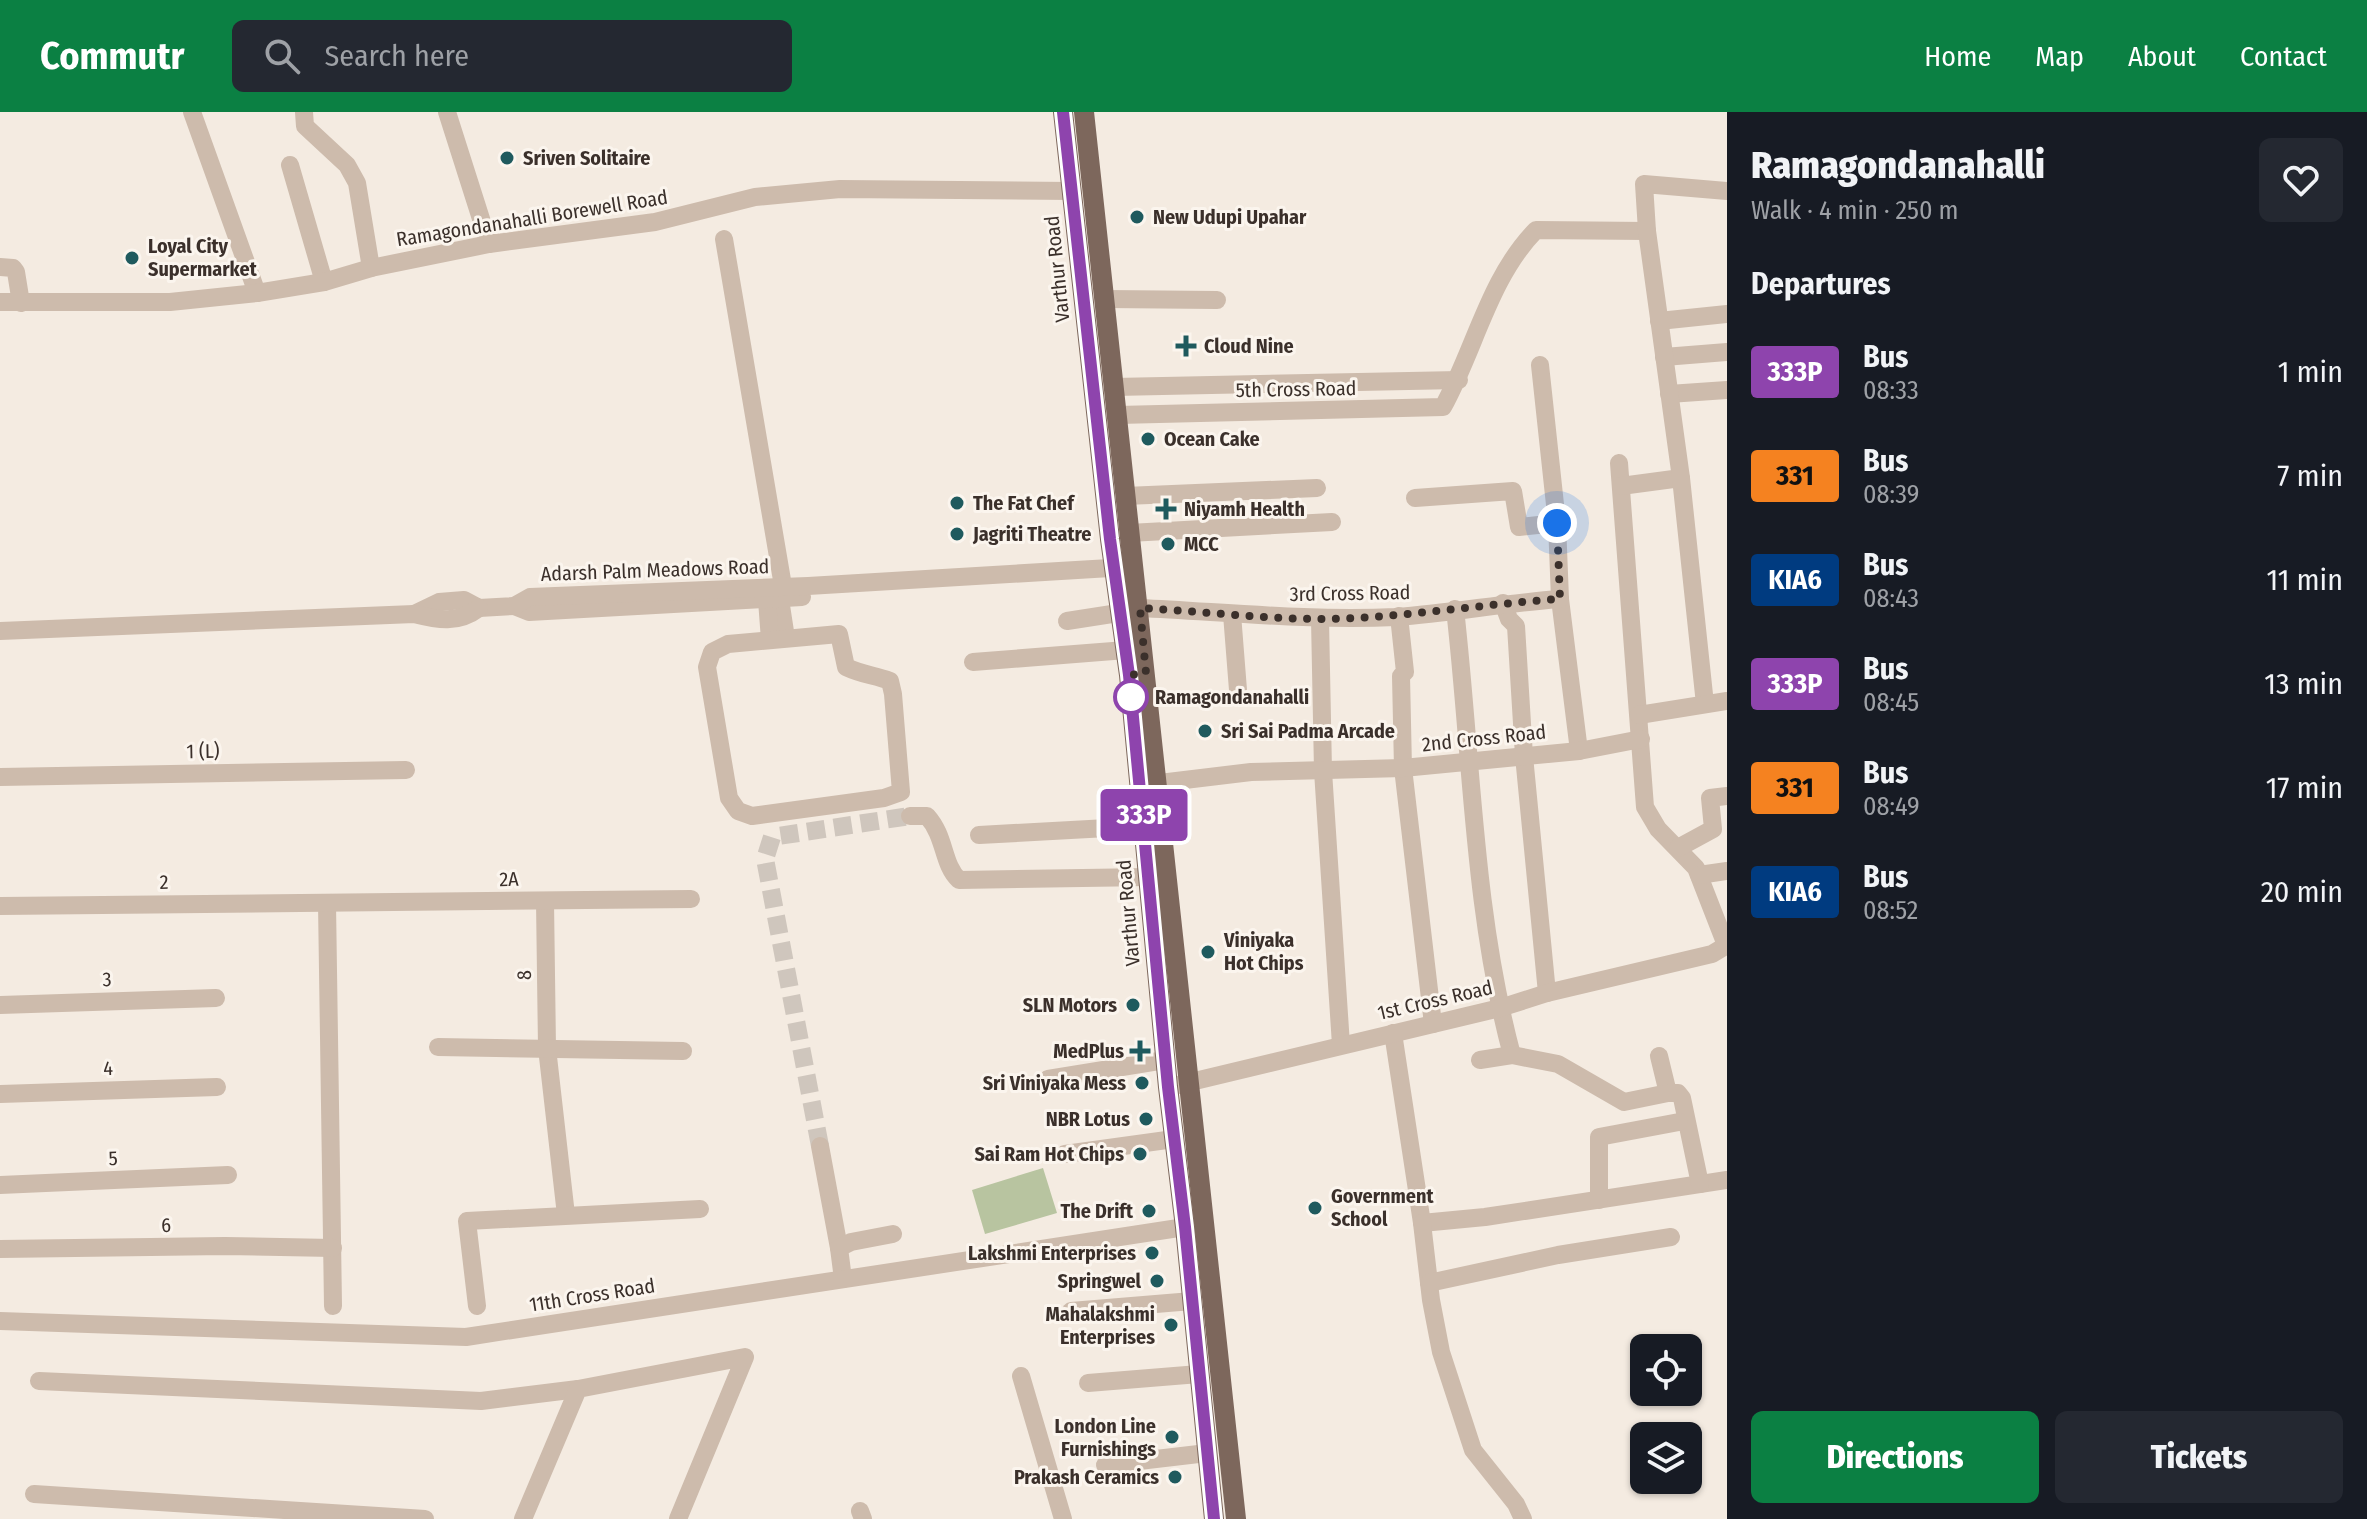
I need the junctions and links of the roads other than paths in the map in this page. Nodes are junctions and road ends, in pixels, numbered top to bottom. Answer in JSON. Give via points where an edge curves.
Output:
{"nodes":[{"id":1,"x":192,"y":112,"type":"edge"},
{"id":2,"x":304,"y":112,"type":"edge"},
{"id":3,"x":447,"y":112,"type":"edge"},
{"id":4,"x":1063,"y":112,"type":"edge"},
{"id":5,"x":1084,"y":112,"type":"edge"},
{"id":6,"x":290,"y":165,"type":"dead end"},
{"id":7,"x":1072,"y":191,"type":"junction"},
{"id":8,"x":1727,"y":191,"type":"edge"},
{"id":9,"x":1647,"y":231,"type":"junction"},
{"id":10,"x":724,"y":239,"type":"dead end"},
{"id":11,"x":489,"y":244,"type":"junction"},
{"id":12,"x":0,"y":267,"type":"edge"},
{"id":13,"x":371,"y":268,"type":"junction"},
{"id":14,"x":324,"y":282,"type":"junction"},
{"id":15,"x":257,"y":293,"type":"junction"},
{"id":16,"x":1105,"y":299,"type":"junction"},
{"id":17,"x":1217,"y":300,"type":"dead end"},
{"id":18,"x":0,"y":302,"type":"edge"},
{"id":19,"x":21,"y":303,"type":"junction"},
{"id":20,"x":1727,"y":314,"type":"edge"},
{"id":21,"x":1659,"y":321,"type":"junction"},
{"id":22,"x":1727,"y":352,"type":"edge"},
{"id":23,"x":1664,"y":357,"type":"junction"},
{"id":24,"x":1540,"y":365,"type":"dead end"},
{"id":25,"x":1459,"y":380,"type":"junction"},
{"id":26,"x":1114,"y":387,"type":"junction"},
{"id":27,"x":1727,"y":390,"type":"edge"},
{"id":28,"x":1669,"y":394,"type":"junction"},
{"id":29,"x":1118,"y":415,"type":"junction"},
{"id":30,"x":1619,"y":463,"type":"dead end"},
{"id":31,"x":1681,"y":478,"type":"junction"},
{"id":32,"x":1621,"y":486,"type":"junction"},
{"id":33,"x":1317,"y":488,"type":"dead end"},
{"id":34,"x":1125,"y":496,"type":"junction"},
{"id":35,"x":1415,"y":498,"type":"dead end"},
{"id":36,"x":1332,"y":522,"type":"dead end"},
{"id":37,"x":1557,"y":523,"type":"junction"},
{"id":38,"x":1129,"y":533,"type":"junction"},
{"id":39,"x":1125,"y":571,"type":"junction"},
{"id":40,"x":776,"y":595,"type":"junction"},
{"id":41,"x":1560,"y":599,"type":"junction"},
{"id":42,"x":1503,"y":603,"type":"junction"},
{"id":43,"x":1140,"y":608,"type":"junction"},
{"id":44,"x":1455,"y":609,"type":"junction"},
{"id":45,"x":1112,"y":614,"type":"dead end"},
{"id":46,"x":1232,"y":614,"type":"junction"},
{"id":47,"x":1399,"y":616,"type":"junction"},
{"id":48,"x":1320,"y":619,"type":"junction"},
{"id":49,"x":1067,"y":621,"type":"dead end"},
{"id":50,"x":0,"y":631,"type":"edge"},
{"id":51,"x":778,"y":639,"type":"junction"},
{"id":52,"x":1126,"y":650,"type":"junction"},
{"id":53,"x":973,"y":662,"type":"dead end"},
{"id":54,"x":1138,"y":674,"type":"junction"},
{"id":55,"x":1238,"y":690,"type":"dead end"},
{"id":56,"x":1727,"y":701,"type":"edge"},
{"id":57,"x":1705,"y":704,"type":"junction"},
{"id":58,"x":1639,"y":715,"type":"junction"},
{"id":59,"x":1641,"y":739,"type":"junction"},
{"id":60,"x":1579,"y":751,"type":"junction"},
{"id":61,"x":1524,"y":756,"type":"junction"},
{"id":62,"x":1470,"y":762,"type":"junction"},
{"id":63,"x":1403,"y":768,"type":"junction"},
{"id":64,"x":406,"y":770,"type":"dead end"},
{"id":65,"x":1323,"y":771,"type":"junction"},
{"id":66,"x":0,"y":777,"type":"edge"},
{"id":67,"x":1149,"y":784,"type":"junction"},
{"id":68,"x":1727,"y":796,"type":"edge"},
{"id":69,"x":910,"y":816,"type":"tunnel mouth"},
{"id":70,"x":1144,"y":826,"type":"junction"},
{"id":71,"x":979,"y":835,"type":"dead end"},
{"id":72,"x":1678,"y":848,"type":"junction"},
{"id":73,"x":1727,"y":871,"type":"edge"},
{"id":74,"x":1699,"y":875,"type":"junction"},
{"id":75,"x":1149,"y":877,"type":"junction"},
{"id":76,"x":691,"y":899,"type":"dead end"},
{"id":77,"x":545,"y":901,"type":"junction"},
{"id":78,"x":327,"y":903,"type":"junction"},
{"id":79,"x":0,"y":906,"type":"edge"},
{"id":80,"x":1722,"y":948,"type":"edge"},
{"id":81,"x":1547,"y":993,"type":"junction"},
{"id":82,"x":216,"y":998,"type":"dead end"},
{"id":83,"x":0,"y":1005,"type":"edge"},
{"id":84,"x":1500,"y":1008,"type":"junction"},
{"id":85,"x":1433,"y":1024,"type":"junction"},
{"id":86,"x":1393,"y":1033,"type":"junction"},
{"id":87,"x":1341,"y":1045,"type":"junction"},
{"id":88,"x":438,"y":1047,"type":"dead end"},
{"id":89,"x":547,"y":1048,"type":"junction"},
{"id":90,"x":683,"y":1051,"type":"dead end"},
{"id":91,"x":1512,"y":1055,"type":"junction"},
{"id":92,"x":1659,"y":1056,"type":"dead end"},
{"id":93,"x":1165,"y":1060,"type":"junction"},
{"id":94,"x":1480,"y":1060,"type":"dead end"},
{"id":95,"x":1048,"y":1079,"type":"dead end"},
{"id":96,"x":1189,"y":1084,"type":"junction"},
{"id":97,"x":217,"y":1087,"type":"dead end"},
{"id":98,"x":1168,"y":1087,"type":"junction"},
{"id":99,"x":1668,"y":1093,"type":"junction"},
{"id":100,"x":0,"y":1094,"type":"edge"},
{"id":101,"x":1679,"y":1122,"type":"dead end"},
{"id":102,"x":1174,"y":1139,"type":"junction"},
{"id":103,"x":820,"y":1146,"type":"tunnel mouth"},
{"id":104,"x":1065,"y":1154,"type":"dead end"},
{"id":105,"x":228,"y":1175,"type":"dead end"},
{"id":106,"x":1727,"y":1180,"type":"edge"},
{"id":107,"x":1700,"y":1184,"type":"junction"},
{"id":108,"x":0,"y":1185,"type":"edge"},
{"id":109,"x":1599,"y":1200,"type":"junction"},
{"id":110,"x":700,"y":1209,"type":"dead end"},
{"id":111,"x":566,"y":1215,"type":"junction"},
{"id":112,"x":1422,"y":1223,"type":"junction"},
{"id":113,"x":1185,"y":1227,"type":"junction"},
{"id":114,"x":893,"y":1234,"type":"dead end"},
{"id":115,"x":1671,"y":1237,"type":"dead end"},
{"id":116,"x":333,"y":1248,"type":"junction"},
{"id":117,"x":839,"y":1248,"type":"junction"},
{"id":118,"x":0,"y":1249,"type":"edge"},
{"id":119,"x":843,"y":1279,"type":"junction"},
{"id":120,"x":1429,"y":1283,"type":"junction"},
{"id":121,"x":1192,"y":1301,"type":"junction"},
{"id":122,"x":333,"y":1306,"type":"dead end"},
{"id":123,"x":477,"y":1306,"type":"dead end"},
{"id":124,"x":1071,"y":1311,"type":"dead end"},
{"id":125,"x":0,"y":1321,"type":"edge"},
{"id":126,"x":1199,"y":1374,"type":"junction"},
{"id":127,"x":1021,"y":1376,"type":"dead end"},
{"id":128,"x":39,"y":1381,"type":"dead end"},
{"id":129,"x":1088,"y":1383,"type":"dead end"},
{"id":130,"x":578,"y":1389,"type":"junction"},
{"id":131,"x":1207,"y":1453,"type":"junction"},
{"id":132,"x":1105,"y":1465,"type":"dead end"},
{"id":133,"x":34,"y":1494,"type":"dead end"},
{"id":134,"x":425,"y":1519,"type":"edge"},
{"id":135,"x":523,"y":1519,"type":"edge"},
{"id":136,"x":678,"y":1519,"type":"edge"},
{"id":137,"x":1063,"y":1519,"type":"edge"},
{"id":138,"x":1214,"y":1519,"type":"edge"},
{"id":139,"x":1236,"y":1519,"type":"edge"},
{"id":140,"x":1523,"y":1519,"type":"edge"}],
"edges":[{"from":1,"to":15,"type":"street"},
{"from":2,"to":13,"type":"street","via":[[305,126],[347,165],[357,183]]},
{"from":3,"to":11,"type":"street"},
{"from":4,"to":7,"type":"main road","name":"Varthur Road"},
{"from":5,"to":16,"type":"main road","name":"Varthur Road"},
{"from":6,"to":14,"type":"street"},
{"from":7,"to":11,"type":"street","name":"Ramagondanahalli Borewell Road","via":[[840,189],[783,194],[655,222]]},
{"from":7,"to":39,"type":"main road","name":"Varthur Road"},
{"from":8,"to":9,"type":"street","via":[[1644,184]]},
{"from":9,"to":21,"type":"street"},
{"from":9,"to":25,"type":"street","name":"5th Cross Road","via":[[1536,230],[1499,281]]},
{"from":10,"to":40,"type":"street"},
{"from":11,"to":13,"type":"street","name":"Ramagondanahalli Borewell Road"},
{"from":12,"to":19,"type":"street","via":[[16,272]]},
{"from":13,"to":14,"type":"street","name":"Ramagondanahalli Borewell Road"},
{"from":14,"to":15,"type":"street","name":"Ramagondanahalli Borewell Road"},
{"from":15,"to":19,"type":"street","name":"Ramagondanahalli Borewell Road","via":[[170,302]]},
{"from":16,"to":17,"type":"street"},
{"from":16,"to":26,"type":"main road","name":"Varthur Road"},
{"from":18,"to":19,"type":"street","name":"Ramagondanahalli Borewell Road"},
{"from":20,"to":21,"type":"street"},
{"from":21,"to":23,"type":"street"},
{"from":22,"to":23,"type":"street"},
{"from":23,"to":28,"type":"street"},
{"from":24,"to":37,"type":"street"},
{"from":25,"to":26,"type":"street","name":"5th Cross Road"},
{"from":25,"to":29,"type":"street","name":"5th Cross Road","via":[[1443,407]]},
{"from":26,"to":29,"type":"main road","name":"Varthur Road"},
{"from":27,"to":28,"type":"street"},
{"from":28,"to":31,"type":"street"},
{"from":29,"to":34,"type":"main road","name":"Varthur Road"},
{"from":30,"to":32,"type":"street"},
{"from":31,"to":32,"type":"street"},
{"from":31,"to":57,"type":"street"},
{"from":32,"to":58,"type":"street"},
{"from":33,"to":34,"type":"street"},
{"from":34,"to":38,"type":"main road","name":"Varthur Road"},
{"from":35,"to":37,"type":"street","via":[[1513,491],[1519,527]]},
{"from":36,"to":38,"type":"street"},
{"from":37,"to":41,"type":"street"},
{"from":38,"to":39,"type":"main road","name":"Varthur Road"},
{"from":39,"to":40,"type":"street","name":"Adarsh Palm Meadows Road"},
{"from":39,"to":43,"type":"main road","name":"Varthur Road"},
{"from":39,"to":52,"type":"main road","name":"Varthur Road"},
{"from":40,"to":50,"type":"street","name":"Adarsh Palm Meadows Road","via":[[530,597],[514,606],[479,608],[466,618],[441,620],[414,614]]},
{"from":40,"to":51,"type":"street"},
{"from":41,"to":42,"type":"street","name":"3rd Cross Road"},
{"from":41,"to":60,"type":"street"},
{"from":42,"to":44,"type":"street","name":"3rd Cross Road"},
{"from":42,"to":61,"type":"street","via":[[1516,626]]},
{"from":43,"to":46,"type":"street","name":"3rd Cross Road"},
{"from":43,"to":54,"type":"main road","name":"Varthur Road"},
{"from":44,"to":47,"type":"street","name":"3rd Cross Road"},
{"from":44,"to":62,"type":"street"},
{"from":45,"to":49,"type":"street"},
{"from":46,"to":48,"type":"street","name":"3rd Cross Road"},
{"from":46,"to":55,"type":"street"},
{"from":47,"to":48,"type":"street","name":"3rd Cross Road"},
{"from":47,"to":63,"type":"street","via":[[1405,672]]},
{"from":48,"to":65,"type":"street"},
{"from":51,"to":51,"type":"street","via":[[728,644],[712,652],[707,667],[729,798],[738,811],[752,816],[901,792],[890,681],[846,667],[839,634]]},
{"from":52,"to":53,"type":"street"},
{"from":52,"to":54,"type":"main road","name":"Varthur Road"},
{"from":54,"to":67,"type":"main road","name":"Varthur Road"},
{"from":56,"to":57,"type":"street"},
{"from":57,"to":58,"type":"street"},
{"from":58,"to":59,"type":"street"},
{"from":59,"to":60,"type":"street","name":"2nd Cross Road"},
{"from":59,"to":72,"type":"street","via":[[1645,807]]},
{"from":60,"to":61,"type":"street","name":"2nd Cross Road"},
{"from":61,"to":62,"type":"street","name":"2nd Cross Road"},
{"from":61,"to":81,"type":"street"},
{"from":62,"to":63,"type":"street","name":"2nd Cross Road"},
{"from":62,"to":84,"type":"street","via":[[1481,892]]},
{"from":63,"to":65,"type":"street","name":"2nd Cross Road"},
{"from":63,"to":85,"type":"street"},
{"from":64,"to":66,"type":"street","name":"1 (L)"},
{"from":65,"to":67,"type":"street","name":"2nd Cross Road","via":[[1251,772]]},
{"from":65,"to":87,"type":"street"},
{"from":67,"to":70,"type":"main road","name":"Varthur Road"},
{"from":67,"to":96,"type":"main road","name":"Varthur Road"},
{"from":68,"to":72,"type":"street","via":[[1710,798],[1713,829]]},
{"from":69,"to":75,"type":"street","via":[[927,816],[938,829],[959,880]]},
{"from":70,"to":71,"type":"street"},
{"from":70,"to":75,"type":"main road","name":"Varthur Road"},
{"from":72,"to":74,"type":"street"},
{"from":73,"to":74,"type":"street"},
{"from":74,"to":80,"type":"street"},
{"from":75,"to":93,"type":"main road","name":"Varthur Road"},
{"from":76,"to":77,"type":"street","name":"2A"},
{"from":77,"to":78,"type":"street","name":"2A"},
{"from":77,"to":89,"type":"street","name":"8"},
{"from":78,"to":79,"type":"street","name":"2"},
{"from":78,"to":116,"type":"street"},
{"from":80,"to":81,"type":"street","name":"1st Cross Road"},
{"from":81,"to":84,"type":"street","name":"1st Cross Road"},
{"from":82,"to":83,"type":"street","name":"3"},
{"from":84,"to":85,"type":"street","name":"1st Cross Road"},
{"from":84,"to":91,"type":"street"},
{"from":85,"to":86,"type":"street","name":"1st Cross Road"},
{"from":86,"to":87,"type":"street","name":"1st Cross Road"},
{"from":86,"to":112,"type":"street"},
{"from":87,"to":96,"type":"street","name":"1st Cross Road"},
{"from":88,"to":89,"type":"street"},
{"from":89,"to":90,"type":"street"},
{"from":89,"to":111,"type":"street","name":"8"},
{"from":91,"to":94,"type":"street"},
{"from":91,"to":99,"type":"street","via":[[1558,1064],[1618,1101]]},
{"from":92,"to":99,"type":"street"},
{"from":93,"to":95,"type":"street"},
{"from":93,"to":98,"type":"main road","name":"Varthur Road"},
{"from":96,"to":98,"type":"street","name":"1st Cross Road"},
{"from":96,"to":139,"type":"main road","name":"Varthur Road"},
{"from":97,"to":100,"type":"street","name":"4"},
{"from":98,"to":102,"type":"main road","name":"Varthur Road"},
{"from":99,"to":107,"type":"street","via":[[1682,1098]]},
{"from":101,"to":109,"type":"street","via":[[1599,1137]]},
{"from":102,"to":104,"type":"street"},
{"from":102,"to":113,"type":"main road","name":"Varthur Road"},
{"from":103,"to":117,"type":"street"},
{"from":105,"to":108,"type":"street","name":"5"},
{"from":106,"to":107,"type":"street"},
{"from":107,"to":109,"type":"street"},
{"from":109,"to":112,"type":"street"},
{"from":110,"to":111,"type":"street"},
{"from":111,"to":123,"type":"street","via":[[467,1221]]},
{"from":112,"to":120,"type":"street"},
{"from":113,"to":119,"type":"street","name":"11th Cross Road"},
{"from":113,"to":121,"type":"main road","name":"Varthur Road"},
{"from":114,"to":117,"type":"street"},
{"from":115,"to":120,"type":"street"},
{"from":116,"to":118,"type":"street","name":"6"},
{"from":116,"to":122,"type":"street"},
{"from":117,"to":119,"type":"street"},
{"from":119,"to":125,"type":"street","name":"11th Cross Road","via":[[466,1337]]},
{"from":120,"to":140,"type":"street","via":[[1441,1352],[1473,1450]]},
{"from":121,"to":124,"type":"street"},
{"from":121,"to":126,"type":"main road","name":"Varthur Road"},
{"from":126,"to":129,"type":"street"},
{"from":126,"to":131,"type":"main road","name":"Varthur Road"},
{"from":127,"to":137,"type":"street"},
{"from":128,"to":130,"type":"street","via":[[481,1401]]},
{"from":130,"to":135,"type":"street"},
{"from":130,"to":136,"type":"street","via":[[745,1357]]},
{"from":131,"to":132,"type":"street"},
{"from":131,"to":138,"type":"main road","name":"Varthur Road"},
{"from":133,"to":134,"type":"street"}]}
